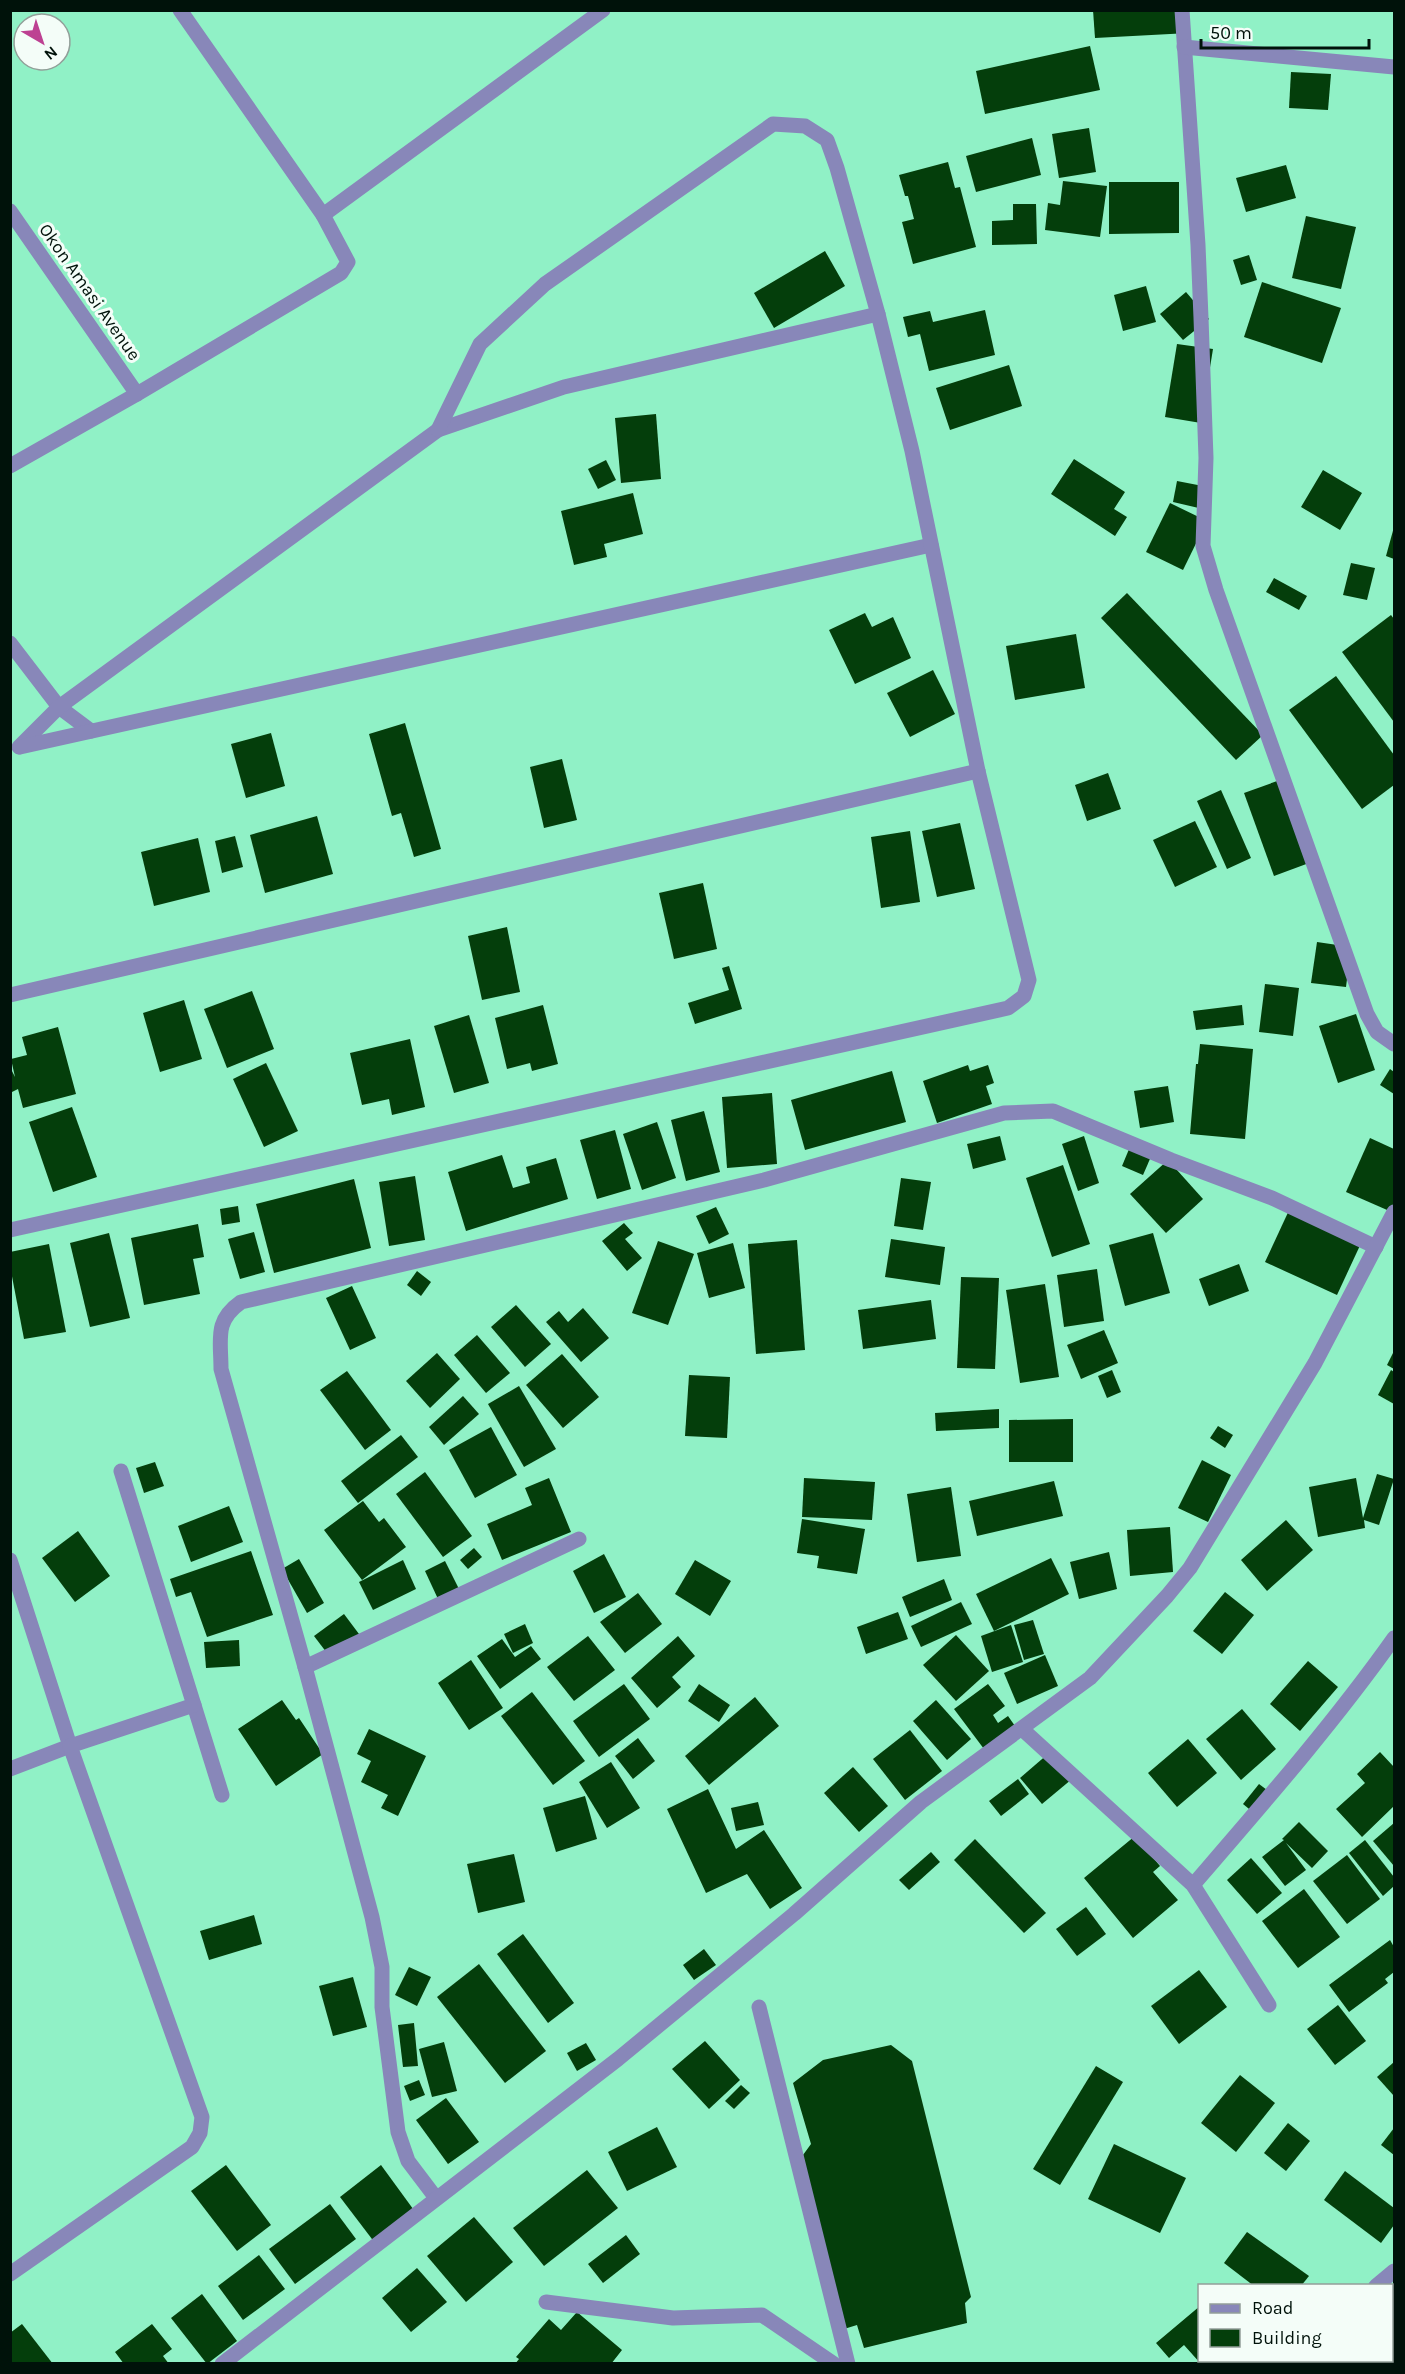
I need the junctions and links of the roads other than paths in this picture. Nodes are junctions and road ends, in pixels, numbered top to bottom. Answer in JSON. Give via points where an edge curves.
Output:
{"nodes":[{"id":1,"x":180,"y":10,"type":"edge"},
{"id":2,"x":603,"y":10,"type":"edge"},
{"id":3,"x":1182,"y":10,"type":"edge"},
{"id":4,"x":1184,"y":47,"type":"junction"},
{"id":5,"x":1395,"y":67,"type":"edge"},
{"id":6,"x":10,"y":211,"type":"edge"},
{"id":7,"x":323,"y":215,"type":"junction"},
{"id":8,"x":878,"y":314,"type":"junction"},
{"id":9,"x":137,"y":394,"type":"junction"},
{"id":10,"x":438,"y":430,"type":"junction"},
{"id":11,"x":10,"y":466,"type":"edge"},
{"id":12,"x":931,"y":545,"type":"junction"},
{"id":13,"x":10,"y":643,"type":"edge"},
{"id":14,"x":59,"y":707,"type":"junction"},
{"id":15,"x":91,"y":731,"type":"junction"},
{"id":16,"x":15,"y":748,"type":"edge"},
{"id":17,"x":978,"y":771,"type":"junction"},
{"id":18,"x":10,"y":995,"type":"edge"},
{"id":19,"x":1395,"y":1044,"type":"edge"},
{"id":20,"x":1395,"y":1212,"type":"edge"},
{"id":21,"x":10,"y":1230,"type":"edge"},
{"id":22,"x":1376,"y":1247,"type":"junction"},
{"id":23,"x":121,"y":1472,"type":"dead end"},
{"id":24,"x":579,"y":1539,"type":"dead end"},
{"id":25,"x":10,"y":1560,"type":"edge"},
{"id":26,"x":1395,"y":1638,"type":"edge"},
{"id":27,"x":305,"y":1667,"type":"junction"},
{"id":28,"x":194,"y":1705,"type":"junction"},
{"id":29,"x":1022,"y":1729,"type":"junction"},
{"id":30,"x":70,"y":1746,"type":"junction"},
{"id":31,"x":10,"y":1769,"type":"edge"},
{"id":32,"x":222,"y":1795,"type":"dead end"},
{"id":33,"x":1193,"y":1885,"type":"junction"},
{"id":34,"x":1269,"y":2005,"type":"dead end"},
{"id":35,"x":759,"y":2007,"type":"dead end"},
{"id":36,"x":436,"y":2198,"type":"junction"},
{"id":37,"x":1395,"y":2271,"type":"edge"},
{"id":38,"x":10,"y":2274,"type":"edge"},
{"id":39,"x":1379,"y":2284,"type":"edge"},
{"id":40,"x":546,"y":2302,"type":"dead end"},
{"id":41,"x":222,"y":2364,"type":"edge"},
{"id":42,"x":834,"y":2364,"type":"edge"},
{"id":43,"x":848,"y":2364,"type":"edge"}],
"edges":[{"from":1,"to":7,"type":"street"},
{"from":2,"to":7,"type":"street"},
{"from":3,"to":4,"type":"street"},
{"from":4,"to":5,"type":"street"},
{"from":4,"to":19,"type":"street","via":[[1201,308],[1206,458],[1203,546],[1367,1014],[1377,1032]]},
{"from":6,"to":9,"type":"street","name":"Okon Amasi Avenue"},
{"from":7,"to":9,"type":"street","via":[[348,262],[341,273]]},
{"from":8,"to":10,"type":"street","via":[[564,387]]},
{"from":8,"to":10,"type":"street","via":[[827,140],[805,126],[773,124],[545,284],[480,344]]},
{"from":8,"to":12,"type":"street"},
{"from":9,"to":11,"type":"street"},
{"from":10,"to":14,"type":"street"},
{"from":12,"to":15,"type":"street"},
{"from":12,"to":17,"type":"street"},
{"from":13,"to":14,"type":"street"},
{"from":14,"to":15,"type":"street"},
{"from":14,"to":16,"type":"street"},
{"from":15,"to":16,"type":"street"},
{"from":17,"to":18,"type":"street"},
{"from":17,"to":21,"type":"street","via":[[1029,980],[1024,996],[1008,1008]]},
{"from":20,"to":22,"type":"street"},
{"from":22,"to":27,"type":"street","via":[[1272,1198],[1053,1111],[1004,1113],[764,1180],[242,1302],[228,1311],[221,1327],[221,1369]]},
{"from":22,"to":29,"type":"street","via":[[1315,1363],[1190,1568],[1090,1678]]},
{"from":23,"to":28,"type":"street"},
{"from":24,"to":27,"type":"street"},
{"from":25,"to":30,"type":"street"},
{"from":26,"to":33,"type":"street","via":[[1276,1789]]},
{"from":27,"to":36,"type":"street","via":[[372,1917],[380,1957],[382,2007],[398,2132],[408,2161]]},
{"from":28,"to":30,"type":"street"},
{"from":28,"to":32,"type":"street"},
{"from":29,"to":33,"type":"street"},
{"from":29,"to":36,"type":"street","via":[[921,1802],[794,1914],[618,2059]]},
{"from":30,"to":31,"type":"street"},
{"from":30,"to":38,"type":"street","via":[[202,2117],[200,2133],[192,2147]]},
{"from":33,"to":34,"type":"street"},
{"from":35,"to":43,"type":"street"},
{"from":36,"to":41,"type":"street"},
{"from":37,"to":39,"type":"street"},
{"from":40,"to":42,"type":"street","via":[[673,2318],[762,2315]]}]}
